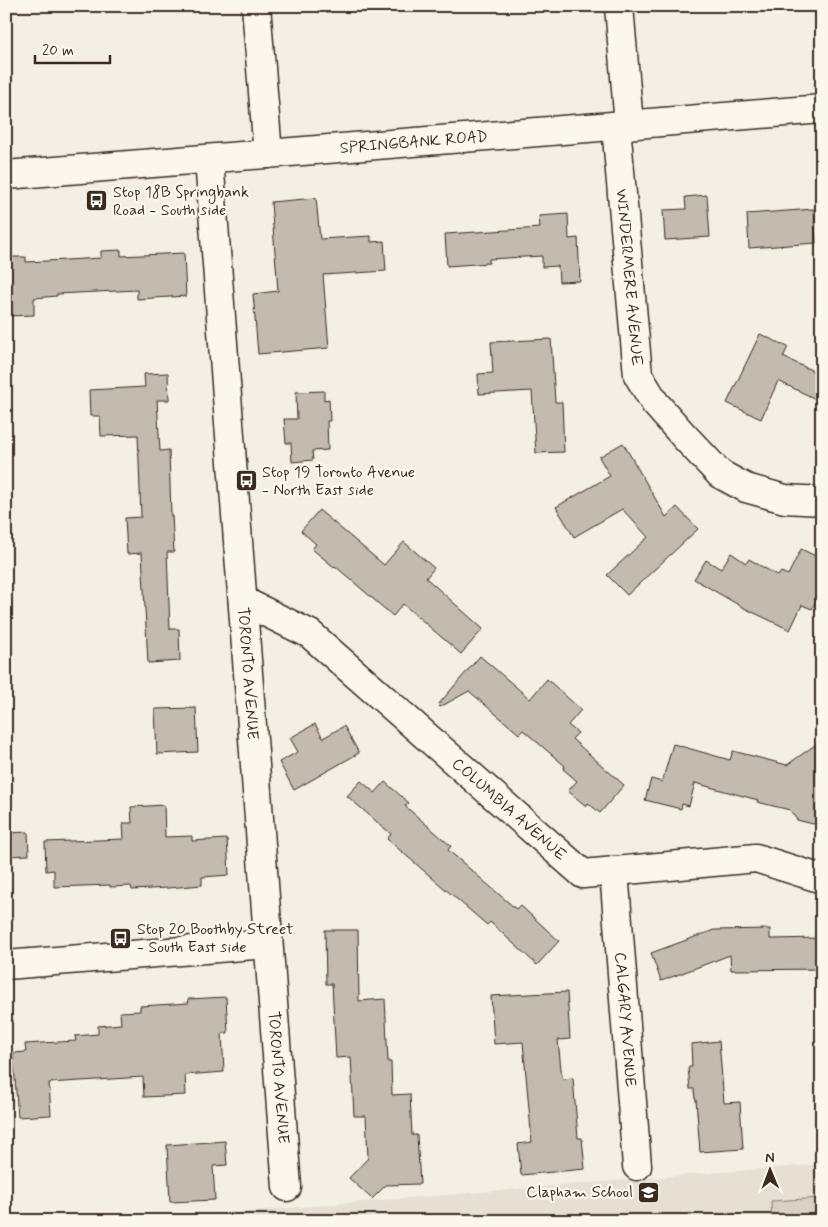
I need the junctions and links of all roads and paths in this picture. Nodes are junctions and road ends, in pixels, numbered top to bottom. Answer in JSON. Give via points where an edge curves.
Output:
{"nodes":[{"id":1,"x":256,"y":6,"type":"edge"},
{"id":2,"x":619,"y":6,"type":"edge"},
{"id":3,"x":822,"y":109,"type":"edge"},
{"id":4,"x":622,"y":125,"type":"junction"},
{"id":5,"x":268,"y":154,"type":"junction"},
{"id":6,"x":209,"y":159,"type":"junction"},
{"id":7,"x":6,"y":175,"type":"edge"},
{"id":8,"x":822,"y":501,"type":"edge"},
{"id":9,"x":243,"y":601,"type":"junction"},
{"id":10,"x":614,"y":871,"type":"junction"},
{"id":11,"x":822,"y":879,"type":"edge"},
{"id":12,"x":268,"y":944,"type":"junction"},
{"id":13,"x":6,"y":965,"type":"edge"},
{"id":14,"x":637,"y":1166,"type":"dead end"},
{"id":15,"x":287,"y":1188,"type":"dead end"}],
"edges":[{"from":1,"to":5,"type":"street"},
{"from":2,"to":4,"type":"street","name":"WINDERMERE AVENUE"},
{"from":3,"to":4,"type":"street","name":"SPRINGBANK ROAD"},
{"from":4,"to":5,"type":"street","name":"SPRINGBANK ROAD"},
{"from":4,"to":8,"type":"street","name":"WINDERMERE AVENUE","via":[[638,375],[655,403],[720,474],[746,488],[785,499]]},
{"from":5,"to":6,"type":"street","name":"SPRINGBANK ROAD"},
{"from":6,"to":7,"type":"street","name":"SPRINGBANK ROAD"},
{"from":6,"to":9,"type":"street","name":"TORONTO AVENUE"},
{"from":9,"to":10,"type":"street","name":"COLUMBIA AVENUE","via":[[310,634],[583,874]]},
{"from":9,"to":12,"type":"street","name":"TORONTO AVENUE"},
{"from":10,"to":11,"type":"street","name":"COLUMBIA AVENUE","via":[[756,858]]},
{"from":10,"to":14,"type":"street","name":"CALGARY AVENUE"},
{"from":12,"to":13,"type":"street"},
{"from":12,"to":15,"type":"street","name":"TORONTO AVENUE"}]}
